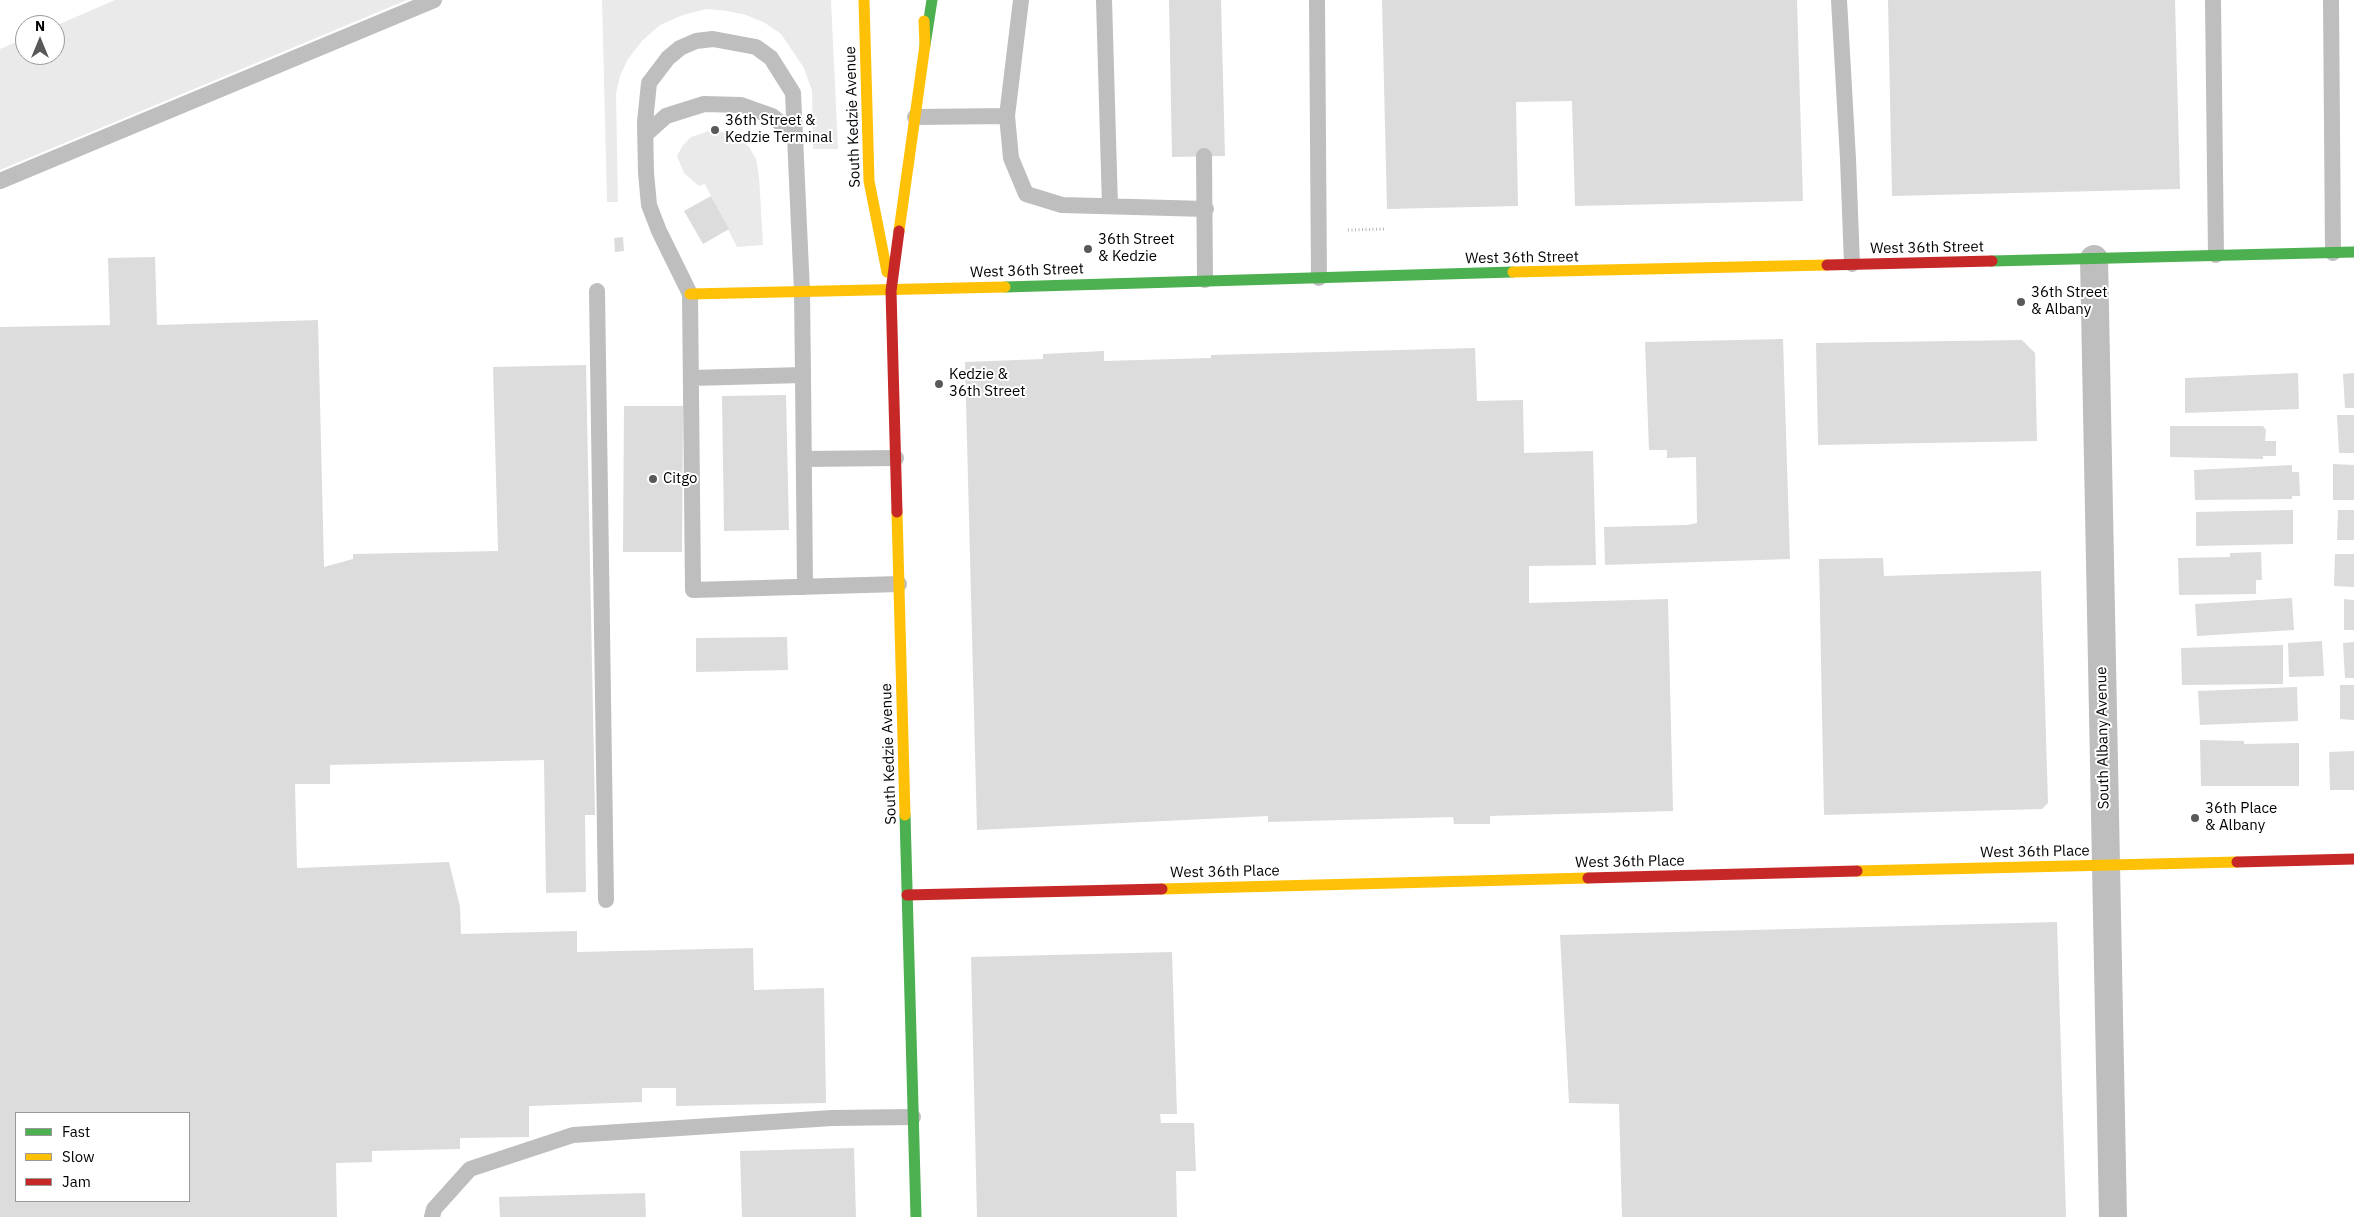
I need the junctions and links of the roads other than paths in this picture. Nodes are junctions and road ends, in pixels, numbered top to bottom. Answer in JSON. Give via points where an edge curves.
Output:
{"nodes":[{"id":1,"x":434,"y":0,"type":"edge"},
{"id":2,"x":864,"y":0,"type":"edge"},
{"id":3,"x":923,"y":0,"type":"edge"},
{"id":4,"x":932,"y":0,"type":"edge"},
{"id":5,"x":1021,"y":0,"type":"edge"},
{"id":6,"x":1104,"y":0,"type":"edge"},
{"id":7,"x":1317,"y":0,"type":"edge"},
{"id":8,"x":1839,"y":0,"type":"edge"},
{"id":9,"x":2212,"y":0,"type":"edge"},
{"id":10,"x":2331,"y":0,"type":"edge"},
{"id":11,"x":924,"y":45,"type":"junction"},
{"id":12,"x":1007,"y":116,"type":"junction"},
{"id":13,"x":915,"y":117,"type":"junction"},
{"id":14,"x":645,"y":135,"type":"junction"},
{"id":15,"x":796,"y":137,"type":"junction"},
{"id":16,"x":1204,"y":156,"type":"dead end"},
{"id":17,"x":0,"y":181,"type":"edge"},
{"id":18,"x":1110,"y":206,"type":"junction"},
{"id":19,"x":1206,"y":209,"type":"junction"},
{"id":20,"x":2354,"y":252,"type":"edge"},
{"id":21,"x":2333,"y":253,"type":"junction"},
{"id":22,"x":2216,"y":255,"type":"junction"},
{"id":23,"x":2094,"y":258,"type":"junction"},
{"id":24,"x":1852,"y":264,"type":"junction"},
{"id":25,"x":1319,"y":278,"type":"junction"},
{"id":26,"x":1205,"y":280,"type":"junction"},
{"id":27,"x":597,"y":291,"type":"dead end"},
{"id":28,"x":891,"y":291,"type":"junction"},
{"id":29,"x":802,"y":292,"type":"junction"},
{"id":30,"x":690,"y":294,"type":"junction"},
{"id":31,"x":803,"y":375,"type":"junction"},
{"id":32,"x":691,"y":378,"type":"junction"},
{"id":33,"x":896,"y":458,"type":"junction"},
{"id":34,"x":805,"y":459,"type":"junction"},
{"id":35,"x":899,"y":584,"type":"junction"},
{"id":36,"x":805,"y":587,"type":"junction"},
{"id":37,"x":2354,"y":859,"type":"edge"},
{"id":38,"x":2105,"y":866,"type":"junction"},
{"id":39,"x":907,"y":894,"type":"junction"},
{"id":40,"x":606,"y":900,"type":"dead end"},
{"id":41,"x":913,"y":1117,"type":"junction"},
{"id":42,"x":432,"y":1217,"type":"edge"},
{"id":43,"x":916,"y":1217,"type":"edge"},
{"id":44,"x":2114,"y":1217,"type":"edge"}],
"edges":[{"from":1,"to":17,"type":"lane"},
{"from":2,"to":28,"type":"main road","name":"South Kedzie Avenue","via":[[869,181]]},
{"from":3,"to":11,"type":"main road","name":"South Kedzie Avenue"},
{"from":4,"to":11,"type":"main road"},
{"from":5,"to":12,"type":"lane"},
{"from":6,"to":18,"type":"lane"},
{"from":7,"to":25,"type":"lane"},
{"from":8,"to":24,"type":"lane"},
{"from":9,"to":22,"type":"lane"},
{"from":10,"to":21,"type":"lane"},
{"from":11,"to":13,"type":"main road","name":"South Kedzie Avenue"},
{"from":12,"to":13,"type":"lane"},
{"from":12,"to":18,"type":"lane","via":[[1011,158],[1026,194],[1062,205]]},
{"from":13,"to":28,"type":"main road","name":"South Kedzie Avenue"},
{"from":14,"to":15,"type":"lane","via":[[666,116],[704,104],[741,105],[772,116]]},
{"from":14,"to":15,"type":"lane","via":[[650,83],[659,69],[680,48],[713,39],[756,47],[771,58],[793,93]]},
{"from":14,"to":30,"type":"lane","via":[[649,205]]},
{"from":15,"to":29,"type":"lane"},
{"from":16,"to":19,"type":"lane"},
{"from":18,"to":19,"type":"lane"},
{"from":19,"to":26,"type":"lane"},
{"from":20,"to":21,"type":"main road","name":"West 36th Street"},
{"from":21,"to":22,"type":"main road","name":"West 36th Street"},
{"from":22,"to":23,"type":"main road","name":"West 36th Street"},
{"from":23,"to":24,"type":"main road","name":"West 36th Street"},
{"from":23,"to":38,"type":"street","name":"South Albany Avenue"},
{"from":24,"to":25,"type":"main road","name":"West 36th Street"},
{"from":25,"to":26,"type":"main road","name":"West 36th Street"},
{"from":26,"to":28,"type":"main road","name":"West 36th Street"},
{"from":27,"to":40,"type":"lane"},
{"from":28,"to":29,"type":"main road","name":"West 36th Street"},
{"from":28,"to":33,"type":"main road","name":"South Kedzie Avenue"},
{"from":29,"to":30,"type":"main road","name":"West 36th Street"},
{"from":29,"to":31,"type":"lane"},
{"from":30,"to":32,"type":"lane"},
{"from":31,"to":32,"type":"lane"},
{"from":31,"to":34,"type":"lane"},
{"from":32,"to":36,"type":"lane","via":[[693,590]]},
{"from":33,"to":34,"type":"lane"},
{"from":33,"to":35,"type":"main road","name":"South Kedzie Avenue"},
{"from":34,"to":36,"type":"lane"},
{"from":35,"to":36,"type":"lane"},
{"from":35,"to":39,"type":"main road","name":"South Kedzie Avenue"},
{"from":37,"to":38,"type":"main road","name":"West 36th Place"},
{"from":38,"to":39,"type":"main road","name":"West 36th Place"},
{"from":38,"to":44,"type":"street","name":"South Albany Avenue"},
{"from":39,"to":41,"type":"main road","name":"South Kedzie Avenue"},
{"from":41,"to":42,"type":"lane","via":[[832,1118],[573,1135],[470,1169],[434,1209]]},
{"from":41,"to":43,"type":"main road","name":"South Kedzie Avenue"}]}
